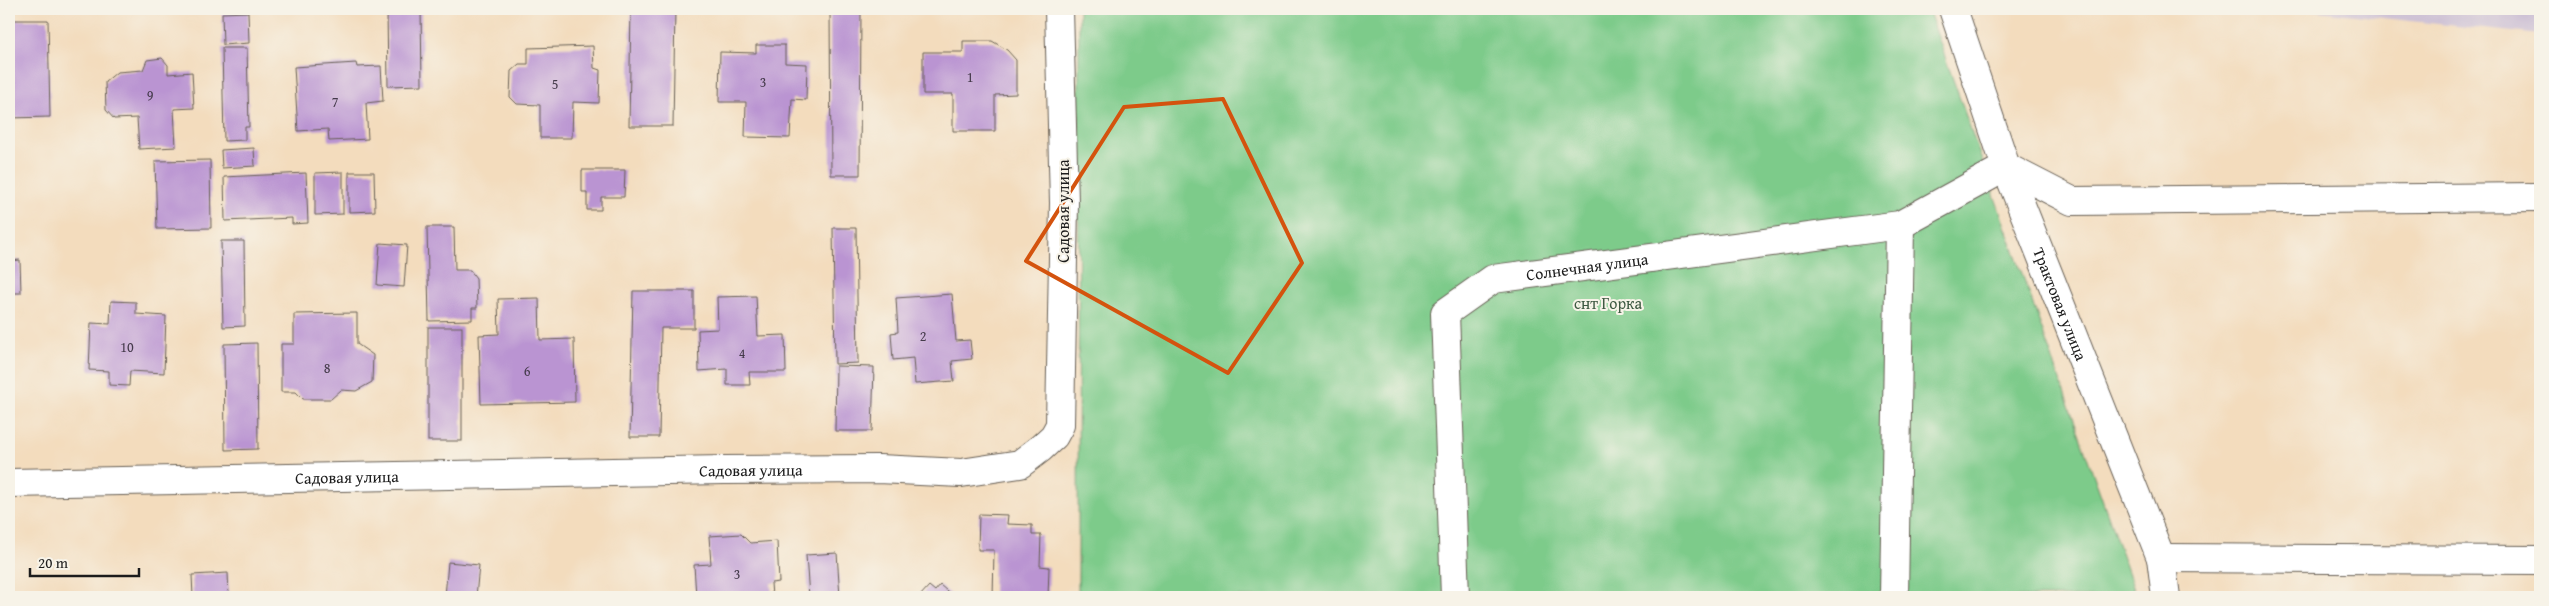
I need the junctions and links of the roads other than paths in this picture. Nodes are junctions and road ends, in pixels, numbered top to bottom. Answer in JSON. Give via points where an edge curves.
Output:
{"nodes":[{"id":1,"x":1059,"y":9,"type":"edge"},
{"id":2,"x":1953,"y":9,"type":"edge"},
{"id":3,"x":2006,"y":167,"type":"junction"},
{"id":4,"x":2540,"y":197,"type":"edge"},
{"id":5,"x":1900,"y":225,"type":"junction"},
{"id":6,"x":9,"y":483,"type":"edge"},
{"id":7,"x":2161,"y":558,"type":"junction"},
{"id":8,"x":2540,"y":560,"type":"edge"},
{"id":9,"x":1455,"y":597,"type":"edge"},
{"id":10,"x":1894,"y":597,"type":"edge"},
{"id":11,"x":2166,"y":597,"type":"edge"}],
"edges":[{"from":1,"to":6,"type":"street","name":"Садовая улица","via":[[1064,203],[1060,425],[1042,448],[1020,464],[961,473],[879,469],[734,470]]},
{"from":2,"to":3,"type":"street","name":"Трактовая улица"},
{"from":3,"to":4,"type":"street","via":[[2072,201]]},
{"from":3,"to":5,"type":"street","name":"Солнечная улица"},
{"from":3,"to":7,"type":"street","name":"Трактовая улица"},
{"from":5,"to":9,"type":"street","name":"Солнечная улица","via":[[1493,279],[1445,313]]},
{"from":5,"to":10,"type":"street"},
{"from":7,"to":8,"type":"street"},
{"from":7,"to":11,"type":"street","name":"Трактовая улица"}]}
